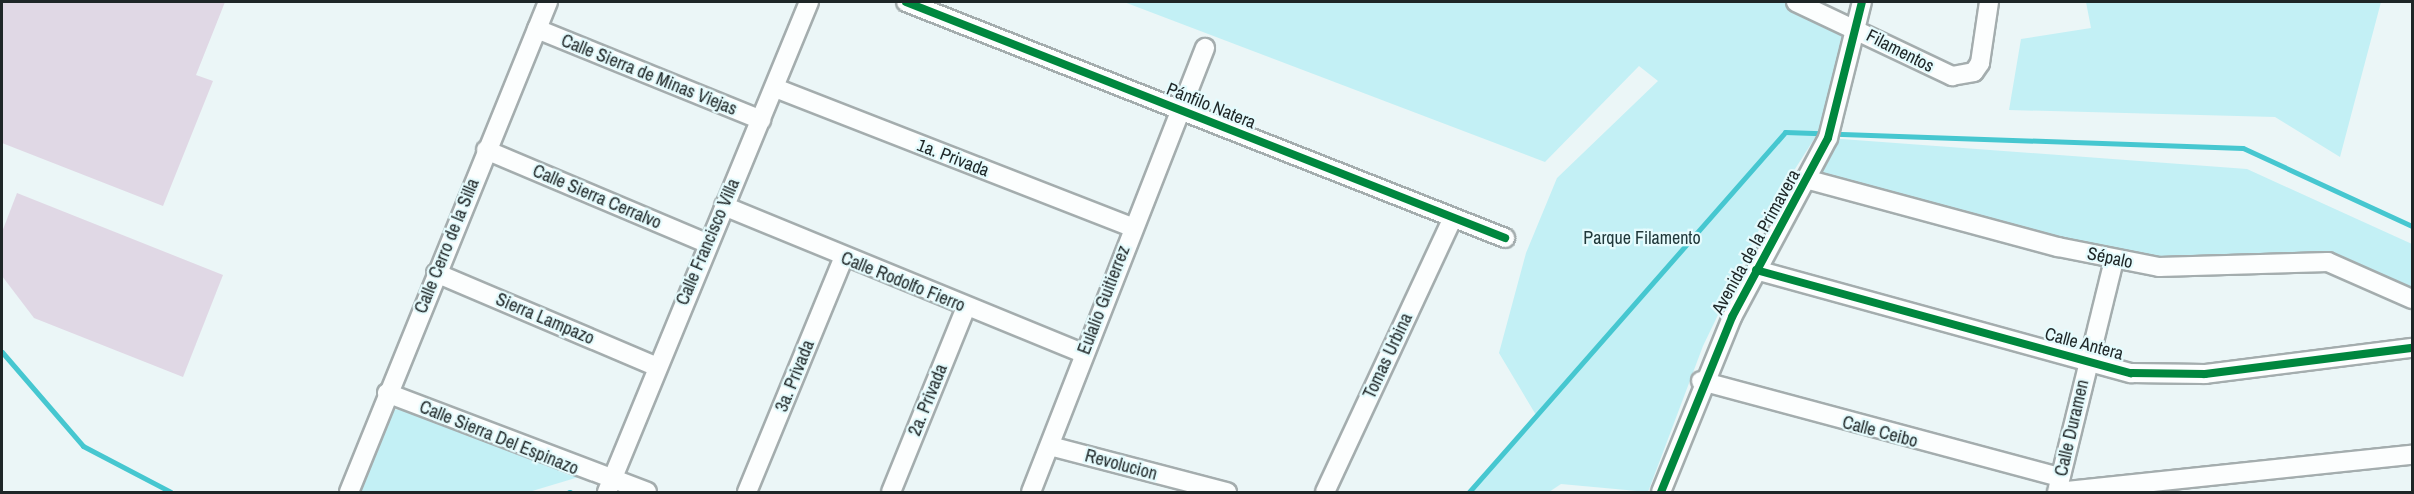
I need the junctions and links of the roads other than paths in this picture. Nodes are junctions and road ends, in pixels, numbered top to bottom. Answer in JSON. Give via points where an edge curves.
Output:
{"nodes":[{"id":1,"x":548,"y":2,"type":"edge"},
{"id":2,"x":809,"y":2,"type":"edge"},
{"id":3,"x":906,"y":2,"type":"edge"},
{"id":4,"x":1796,"y":2,"type":"edge"},
{"id":5,"x":1862,"y":2,"type":"edge"},
{"id":6,"x":1989,"y":2,"type":"edge"},
{"id":7,"x":537,"y":29,"type":"junction"},
{"id":8,"x":1857,"y":29,"type":"junction"},
{"id":9,"x":1205,"y":48,"type":"dead end"},
{"id":10,"x":775,"y":88,"type":"junction"},
{"id":11,"x":1181,"y":110,"type":"junction"},
{"id":12,"x":761,"y":120,"type":"junction"},
{"id":13,"x":486,"y":150,"type":"junction"},
{"id":14,"x":1809,"y":180,"type":"junction"},
{"id":15,"x":724,"y":206,"type":"junction"},
{"id":16,"x":1452,"y":220,"type":"junction"},
{"id":17,"x":1132,"y":227,"type":"junction"},
{"id":18,"x":1505,"y":238,"type":"dead end"},
{"id":19,"x":708,"y":244,"type":"junction"},
{"id":20,"x":843,"y":259,"type":"junction"},
{"id":21,"x":2114,"y":260,"type":"junction"},
{"id":22,"x":1756,"y":270,"type":"junction"},
{"id":23,"x":436,"y":273,"type":"junction"},
{"id":24,"x":2412,"y":299,"type":"edge"},
{"id":25,"x":966,"y":307,"type":"junction"},
{"id":26,"x":2412,"y":348,"type":"edge"},
{"id":27,"x":1084,"y":354,"type":"junction"},
{"id":28,"x":2088,"y":360,"type":"junction"},
{"id":29,"x":655,"y":366,"type":"junction"},
{"id":30,"x":1701,"y":381,"type":"junction"},
{"id":31,"x":387,"y":393,"type":"junction"},
{"id":32,"x":1050,"y":446,"type":"junction"},
{"id":33,"x":2412,"y":455,"type":"edge"},
{"id":34,"x":2058,"y":487,"type":"edge"},
{"id":35,"x":609,"y":488,"type":"edge"},
{"id":36,"x":349,"y":492,"type":"edge"},
{"id":37,"x":647,"y":492,"type":"edge"},
{"id":38,"x":747,"y":492,"type":"edge"},
{"id":39,"x":891,"y":492,"type":"edge"},
{"id":40,"x":1031,"y":492,"type":"edge"},
{"id":41,"x":1227,"y":492,"type":"edge"},
{"id":42,"x":1325,"y":492,"type":"edge"},
{"id":43,"x":1661,"y":492,"type":"edge"}],
"edges":[{"from":1,"to":7,"type":"street","name":"Calle Cerro de la Silla"},
{"from":2,"to":10,"type":"street","name":"Calle Francisco Villa"},
{"from":3,"to":11,"type":"street","name":"Pánfilo Natera"},
{"from":4,"to":8,"type":"street","name":"Filamentos"},
{"from":5,"to":8,"type":"street","name":"Avenida de la Primavera"},
{"from":6,"to":8,"type":"street","name":"Filamentos","via":[[1984,50],[1974,72],[1952,76]]},
{"from":7,"to":12,"type":"street","name":"Calle Sierra de Minas Viejas"},
{"from":7,"to":13,"type":"street","name":"Calle Cerro de la Silla"},
{"from":8,"to":14,"type":"street","name":"Avenida de la Primavera","via":[[1828,138]]},
{"from":9,"to":11,"type":"street","name":"Eulalio Guitierrez"},
{"from":10,"to":12,"type":"street","name":"Calle Francisco Villa"},
{"from":10,"to":17,"type":"street","name":"1a. Privada"},
{"from":11,"to":16,"type":"street","name":"Pánfilo Natera"},
{"from":11,"to":17,"type":"street","name":"Eulalio Guitierrez"},
{"from":12,"to":15,"type":"street","name":"Calle Francisco Villa"},
{"from":13,"to":19,"type":"street","name":"Calle Sierra Cerralvo"},
{"from":13,"to":23,"type":"street","name":"Calle Cerro de la Silla"},
{"from":14,"to":21,"type":"street","name":"Sépalo"},
{"from":14,"to":22,"type":"street","name":"Avenida de la Primavera"},
{"from":15,"to":19,"type":"street","name":"Calle Francisco Villa"},
{"from":15,"to":20,"type":"street","name":"Calle Rodolfo Fierro"},
{"from":16,"to":18,"type":"street","name":"Pánfilo Natera"},
{"from":16,"to":42,"type":"street","name":"Tomas Urbina"},
{"from":17,"to":27,"type":"street","name":"Eulalio Guitierrez"},
{"from":19,"to":29,"type":"street","name":"Calle Francisco Villa"},
{"from":20,"to":25,"type":"street","name":"Calle Rodolfo Fierro"},
{"from":20,"to":38,"type":"street","name":"3a. Privada"},
{"from":21,"to":24,"type":"street","name":"Sépalo","via":[[2159,267],[2328,262]]},
{"from":21,"to":28,"type":"street","name":"Calle Duramen"},
{"from":22,"to":28,"type":"street","name":"Calle Antera"},
{"from":22,"to":30,"type":"street","name":"Avenida de la Primavera"},
{"from":23,"to":29,"type":"street","name":"Sierra Lampazo"},
{"from":23,"to":31,"type":"street","name":"Calle Cerro de la Silla"},
{"from":25,"to":27,"type":"street","name":"Calle Rodolfo Fierro"},
{"from":25,"to":39,"type":"street","name":"2a. Privada"},
{"from":26,"to":28,"type":"street","name":"Calle Antera","via":[[2166,376]]},
{"from":27,"to":32,"type":"street","name":"Eulalio Guitierrez"},
{"from":28,"to":34,"type":"street","name":"Calle Duramen"},
{"from":29,"to":35,"type":"street","name":"Calle Francisco Villa"},
{"from":30,"to":34,"type":"street","name":"Calle Ceibo"},
{"from":30,"to":43,"type":"street","name":"Avenida de la Primavera"},
{"from":31,"to":35,"type":"street","name":"Calle Sierra Del Espinazo"},
{"from":31,"to":36,"type":"street","name":"Calle Cerro de la Silla"},
{"from":32,"to":40,"type":"street","name":"Eulalio Guitierrez"},
{"from":32,"to":41,"type":"street","name":"Revolucion"},
{"from":33,"to":34,"type":"street","name":"Calle Ceibo"},
{"from":35,"to":37,"type":"street","name":"Calle Sierra Del Espinazo"}]}
